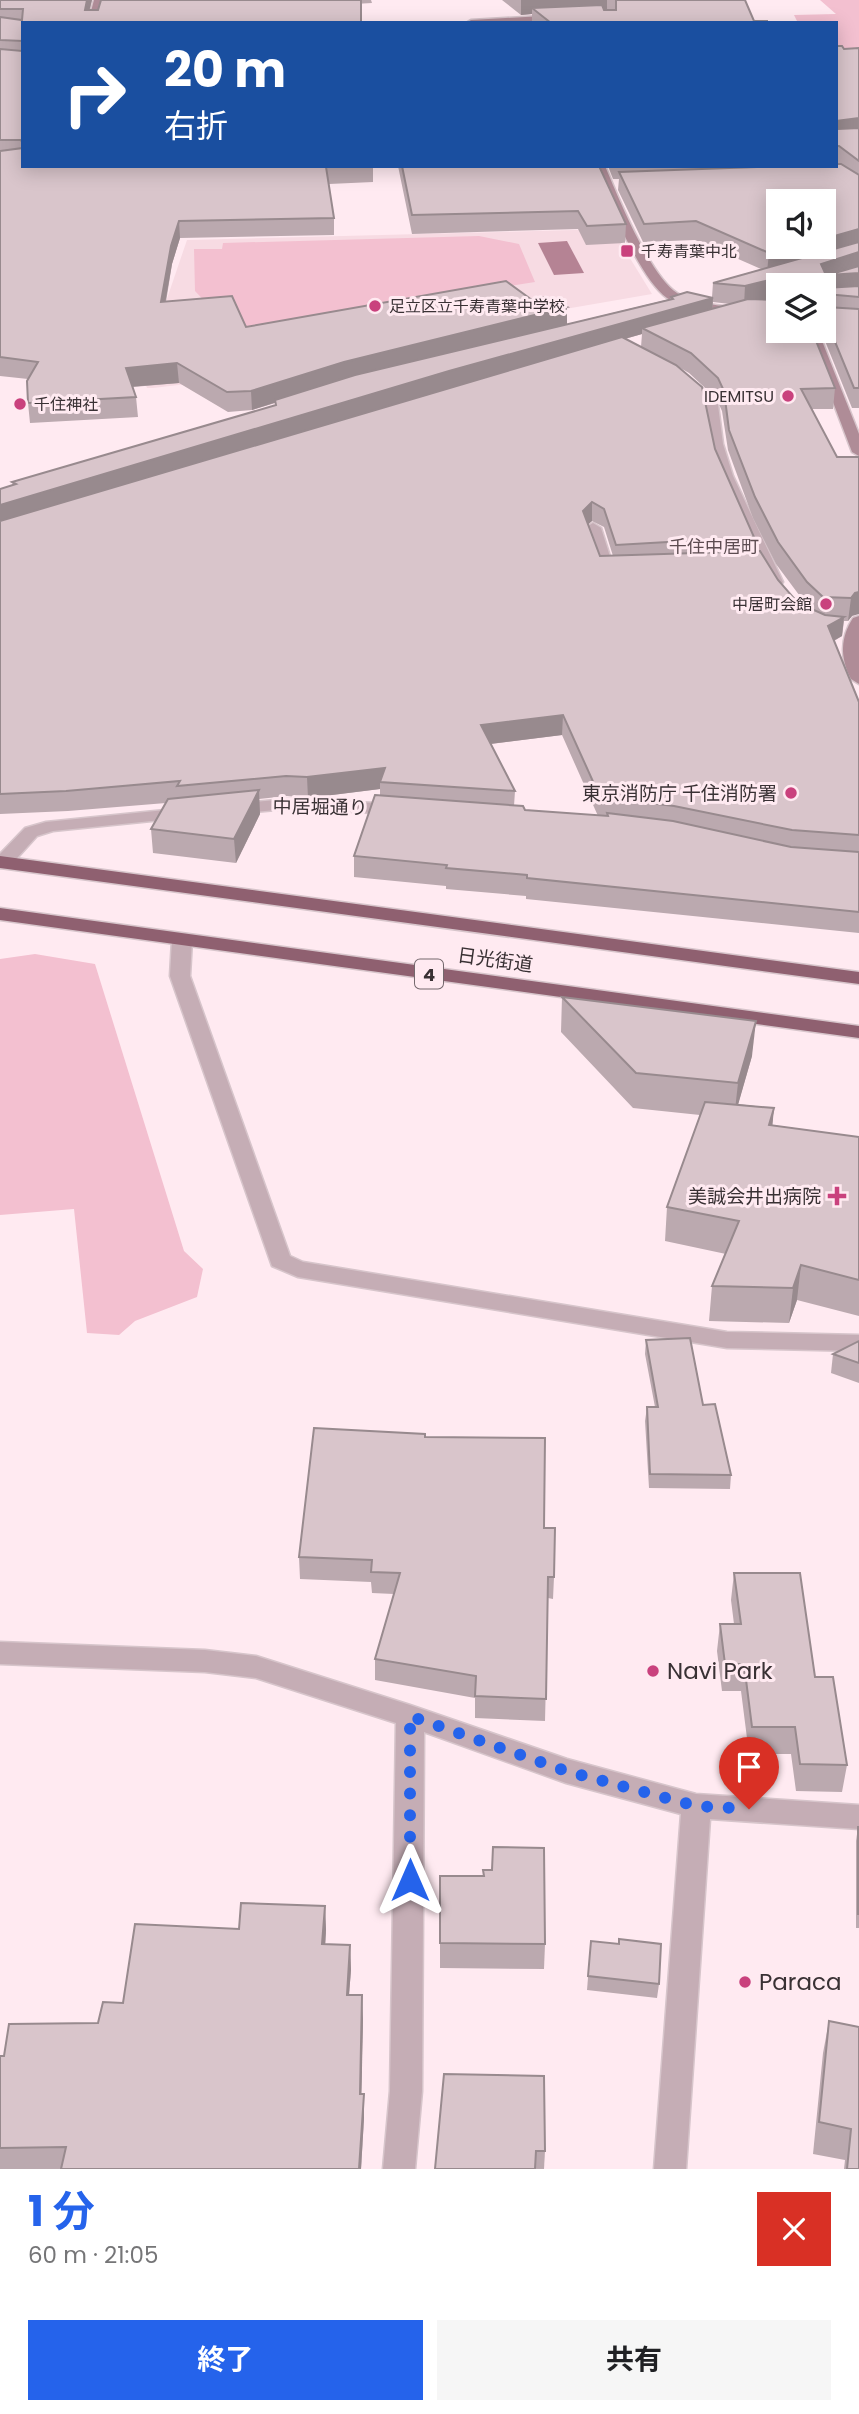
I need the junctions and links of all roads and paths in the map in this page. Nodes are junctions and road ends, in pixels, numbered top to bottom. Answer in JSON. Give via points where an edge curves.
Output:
{"nodes":[{"id":1,"x":99,"y":0,"type":"edge"},
{"id":2,"x":567,"y":17,"type":"edge"},
{"id":3,"x":94,"y":21,"type":"edge"},
{"id":4,"x":503,"y":21,"type":"edge"},
{"id":5,"x":600,"y":168,"type":"edge"},
{"id":6,"x":621,"y":184,"type":"edge"},
{"id":7,"x":607,"y":185,"type":"junction"},
{"id":8,"x":859,"y":277,"type":"edge"},
{"id":9,"x":836,"y":284,"type":"edge"},
{"id":10,"x":715,"y":293,"type":"edge"},
{"id":11,"x":688,"y":301,"type":"junction"},
{"id":12,"x":766,"y":308,"type":"edge"},
{"id":13,"x":660,"y":309,"type":"edge"},
{"id":14,"x":749,"y":312,"type":"junction"},
{"id":15,"x":766,"y":313,"type":"edge"},
{"id":16,"x":717,"y":320,"type":"edge"},
{"id":17,"x":817,"y":343,"type":"edge"},
{"id":18,"x":667,"y":370,"type":"edge"},
{"id":19,"x":859,"y":452,"type":"edge"},
{"id":20,"x":593,"y":528,"type":"edge"},
{"id":21,"x":634,"y":569,"type":"edge"},
{"id":22,"x":784,"y":594,"type":"edge"},
{"id":23,"x":857,"y":624,"type":"edge"},
{"id":24,"x":833,"y":628,"type":"edge"},
{"id":25,"x":859,"y":679,"type":"edge"},
{"id":26,"x":413,"y":810,"type":"edge"},
{"id":27,"x":1,"y":863,"type":"edge"},
{"id":28,"x":0,"y":914,"type":"edge"},
{"id":29,"x":182,"y":940,"type":"junction"},
{"id":30,"x":859,"y":978,"type":"edge"},
{"id":31,"x":859,"y":1032,"type":"edge"},
{"id":32,"x":859,"y":1343,"type":"edge"},
{"id":33,"x":0,"y":1653,"type":"edge"},
{"id":34,"x":410,"y":1716,"type":"junction"},
{"id":35,"x":696,"y":1806,"type":"junction"},
{"id":36,"x":859,"y":1817,"type":"edge"},
{"id":37,"x":399,"y":2169,"type":"edge"},
{"id":38,"x":670,"y":2169,"type":"edge"}],
"edges":[{"from":1,"to":3,"type":"street"},
{"from":2,"to":4,"type":"street"},
{"from":5,"to":7,"type":"street"},
{"from":6,"to":7,"type":"street"},
{"from":7,"to":11,"type":"street","via":[[665,289]]},
{"from":8,"to":9,"type":"street"},
{"from":10,"to":11,"type":"street"},
{"from":11,"to":13,"type":"street"},
{"from":11,"to":14,"type":"street"},
{"from":12,"to":14,"type":"street"},
{"from":14,"to":15,"type":"street"},
{"from":14,"to":16,"type":"street"},
{"from":17,"to":19,"type":"street"},
{"from":18,"to":22,"type":"street","via":[[711,405],[716,444],[759,562]]},
{"from":20,"to":21,"type":"street","via":[[607,571]]},
{"from":23,"to":24,"type":"street"},
{"from":23,"to":25,"type":"street","via":[[850,646]]},
{"from":26,"to":27,"type":"street","name":"中居堀通り","via":[[287,804],[51,826],[31,832]]},
{"from":27,"to":30,"type":"highway","name":"日光街道"},
{"from":28,"to":29,"type":"highway","name":"日光街道","number":"4"},
{"from":29,"to":31,"type":"highway","name":"日光街道","number":"4"},
{"from":29,"to":32,"type":"street","via":[[180,976],[280,1261],[298,1269],[727,1340]]},
{"from":33,"to":34,"type":"street","via":[[256,1667]]},
{"from":34,"to":35,"type":"street","via":[[566,1771]]},
{"from":34,"to":37,"type":"street","via":[[406,2091]]},
{"from":35,"to":36,"type":"street"},
{"from":35,"to":38,"type":"street"}]}
